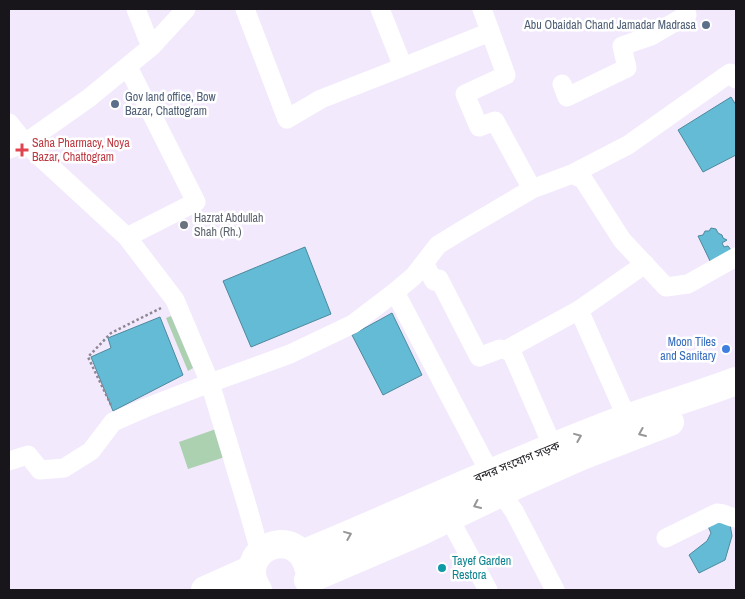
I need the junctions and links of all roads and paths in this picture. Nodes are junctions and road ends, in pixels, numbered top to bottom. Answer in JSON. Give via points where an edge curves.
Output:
{"nodes":[{"id":1,"x":136,"y":9,"type":"edge"},
{"id":2,"x":186,"y":9,"type":"edge"},
{"id":3,"x":245,"y":9,"type":"edge"},
{"id":4,"x":380,"y":9,"type":"edge"},
{"id":5,"x":482,"y":9,"type":"edge"},
{"id":6,"x":684,"y":9,"type":"edge"},
{"id":7,"x":490,"y":32,"type":"junction"},
{"id":8,"x":151,"y":47,"type":"junction"},
{"id":9,"x":128,"y":67,"type":"junction"},
{"id":10,"x":403,"y":67,"type":"junction"},
{"id":11,"x":736,"y":79,"type":"edge"},
{"id":12,"x":562,"y":84,"type":"dead end"},
{"id":13,"x":9,"y":123,"type":"edge"},
{"id":14,"x":17,"y":146,"type":"edge"},
{"id":15,"x":572,"y":174,"type":"junction"},
{"id":16,"x":532,"y":189,"type":"junction"},
{"id":17,"x":127,"y":237,"type":"junction"},
{"id":18,"x":736,"y":257,"type":"edge"},
{"id":19,"x":424,"y":263,"type":"junction"},
{"id":20,"x":645,"y":264,"type":"junction"},
{"id":21,"x":395,"y":292,"type":"junction"},
{"id":22,"x":175,"y":300,"type":"junction"},
{"id":23,"x":579,"y":310,"type":"junction"},
{"id":24,"x":506,"y":350,"type":"junction"},
{"id":25,"x":736,"y":381,"type":"edge"},
{"id":26,"x":210,"y":383,"type":"junction"},
{"id":27,"x":736,"y":396,"type":"edge"},
{"id":28,"x":628,"y":418,"type":"junction"},
{"id":29,"x":117,"y":420,"type":"junction"},
{"id":30,"x":553,"y":447,"type":"junction"},
{"id":31,"x":9,"y":461,"type":"edge"},
{"id":32,"x":496,"y":483,"type":"junction"},
{"id":33,"x":449,"y":518,"type":"junction"},
{"id":34,"x":736,"y":518,"type":"edge"},
{"id":35,"x":666,"y":538,"type":"dead end"},
{"id":36,"x":302,"y":554,"type":"junction"},
{"id":37,"x":257,"y":570,"type":"edge"},
{"id":38,"x":305,"y":585,"type":"edge"},
{"id":39,"x":205,"y":590,"type":"edge"},
{"id":40,"x":488,"y":590,"type":"edge"},
{"id":41,"x":555,"y":590,"type":"edge"}],
"edges":[{"from":1,"to":8,"type":"street"},
{"from":2,"to":8,"type":"street"},
{"from":3,"to":10,"type":"street","via":[[287,119],[321,99]]},
{"from":4,"to":10,"type":"street"},
{"from":5,"to":7,"type":"street"},
{"from":6,"to":12,"type":"street","via":[[687,15],[651,36],[622,46],[627,68],[568,97]]},
{"from":7,"to":10,"type":"street"},
{"from":7,"to":16,"type":"street","via":[[506,75],[465,94],[479,127],[495,121]]},
{"from":8,"to":9,"type":"street"},
{"from":9,"to":14,"type":"street","via":[[90,98]]},
{"from":9,"to":17,"type":"street","via":[[196,202]]},
{"from":11,"to":15,"type":"street","via":[[730,73],[628,145]]},
{"from":13,"to":14,"type":"street"},
{"from":14,"to":17,"type":"street"},
{"from":15,"to":16,"type":"street"},
{"from":15,"to":20,"type":"street","via":[[583,179],[622,240]]},
{"from":16,"to":19,"type":"street","via":[[438,245]]},
{"from":17,"to":22,"type":"street"},
{"from":18,"to":20,"type":"street","via":[[688,284],[666,287]]},
{"from":19,"to":21,"type":"street"},
{"from":19,"to":24,"type":"street","via":[[434,281],[439,279],[479,357]]},
{"from":20,"to":23,"type":"street"},
{"from":21,"to":26,"type":"street","via":[[353,324],[290,354]]},
{"from":21,"to":32,"type":"street"},
{"from":22,"to":26,"type":"street"},
{"from":22,"to":29,"type":"path","via":[[111,333],[88,357]]},
{"from":23,"to":24,"type":"street"},
{"from":23,"to":28,"type":"street"},
{"from":24,"to":30,"type":"street","via":[[512,353]]},
{"from":25,"to":28,"type":"highway","name":"বন্দর সংযোগ সড়ক"},
{"from":26,"to":29,"type":"street"},
{"from":26,"to":37,"type":"street","via":[[248,509]]},
{"from":27,"to":32,"type":"highway","name":"বন্দর সংযোগ সড়ক","one_way":true,"via":[[521,483]]},
{"from":30,"to":28,"type":"highway","name":"বন্দর সংযোগ সড়ক","one_way":true},
{"from":29,"to":31,"type":"street","via":[[91,452],[64,468],[40,470],[28,455]]},
{"from":30,"to":32,"type":"highway","name":"বন্দর সংযোগ সড়ক"},
{"from":32,"to":33,"type":"highway","name":"বন্দর সংযোগ সড়ক","one_way":true},
{"from":36,"to":32,"type":"highway","name":"বন্দর সংযোগ সড়ক","one_way":true,"via":[[368,527]]},
{"from":32,"to":41,"type":"street"},
{"from":33,"to":38,"type":"highway","name":"বন্দর সংযোগ সড়ক"},
{"from":33,"to":40,"type":"street"},
{"from":34,"to":35,"type":"street","via":[[717,512]]},
{"from":36,"to":37,"type":"highway","via":[[286,544],[268,546]]},
{"from":36,"to":38,"type":"highway","via":[[309,571]]},
{"from":37,"to":39,"type":"highway"}]}
